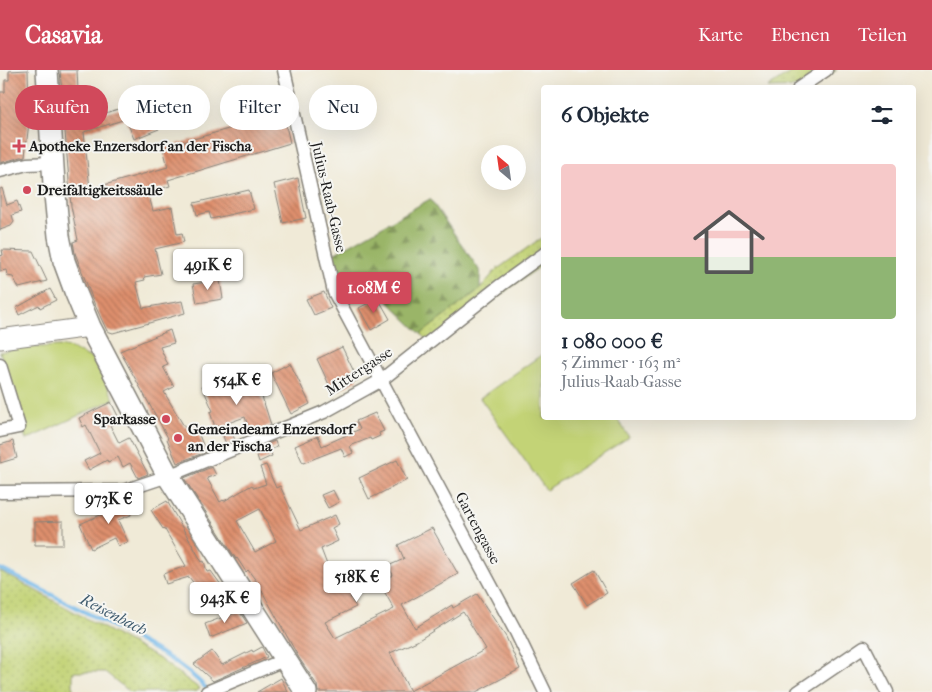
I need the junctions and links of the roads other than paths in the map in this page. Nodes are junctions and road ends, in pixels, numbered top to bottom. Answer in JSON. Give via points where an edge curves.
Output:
{"nodes":[{"id":1,"x":47,"y":70,"type":"edge"},
{"id":2,"x":284,"y":70,"type":"edge"},
{"id":3,"x":826,"y":70,"type":"edge"},
{"id":4,"x":804,"y":85,"type":"edge"},
{"id":5,"x":53,"y":163,"type":"junction"},
{"id":6,"x":0,"y":171,"type":"edge"},
{"id":7,"x":541,"y":256,"type":"edge"},
{"id":8,"x":90,"y":327,"type":"junction"},
{"id":9,"x":0,"y":339,"type":"edge"},
{"id":10,"x":0,"y":365,"type":"edge"},
{"id":11,"x":380,"y":381,"type":"junction"},
{"id":12,"x":0,"y":431,"type":"edge"},
{"id":13,"x":168,"y":476,"type":"junction"},
{"id":14,"x":0,"y":492,"type":"edge"},
{"id":15,"x":286,"y":659,"type":"junction"},
{"id":16,"x":211,"y":690,"type":"edge"},
{"id":17,"x":306,"y":692,"type":"edge"},
{"id":18,"x":545,"y":692,"type":"edge"},
{"id":19,"x":798,"y":692,"type":"edge"},
{"id":20,"x":887,"y":692,"type":"edge"}],
"edges":[{"from":1,"to":5,"type":"main road"},
{"from":2,"to":11,"type":"street","name":"Julius-Raab-Gasse","via":[[334,292]]},
{"from":3,"to":4,"type":"street"},
{"from":5,"to":6,"type":"street","via":[[27,164]]},
{"from":5,"to":8,"type":"main road","via":[[64,261]]},
{"from":7,"to":11,"type":"street","name":"Mittergasse"},
{"from":8,"to":9,"type":"street"},
{"from":8,"to":13,"type":"main road"},
{"from":10,"to":12,"type":"street","via":[[19,427]]},
{"from":11,"to":13,"type":"street","name":"Mittergasse","via":[[324,412]]},
{"from":11,"to":18,"type":"street","name":"Gartengasse","via":[[516,632]]},
{"from":13,"to":14,"type":"street","name":"Mittergasse","via":[[123,491]]},
{"from":13,"to":15,"type":"main road"},
{"from":15,"to":16,"type":"street"},
{"from":15,"to":17,"type":"main road"},
{"from":19,"to":20,"type":"street","via":[[864,647]]}]}
